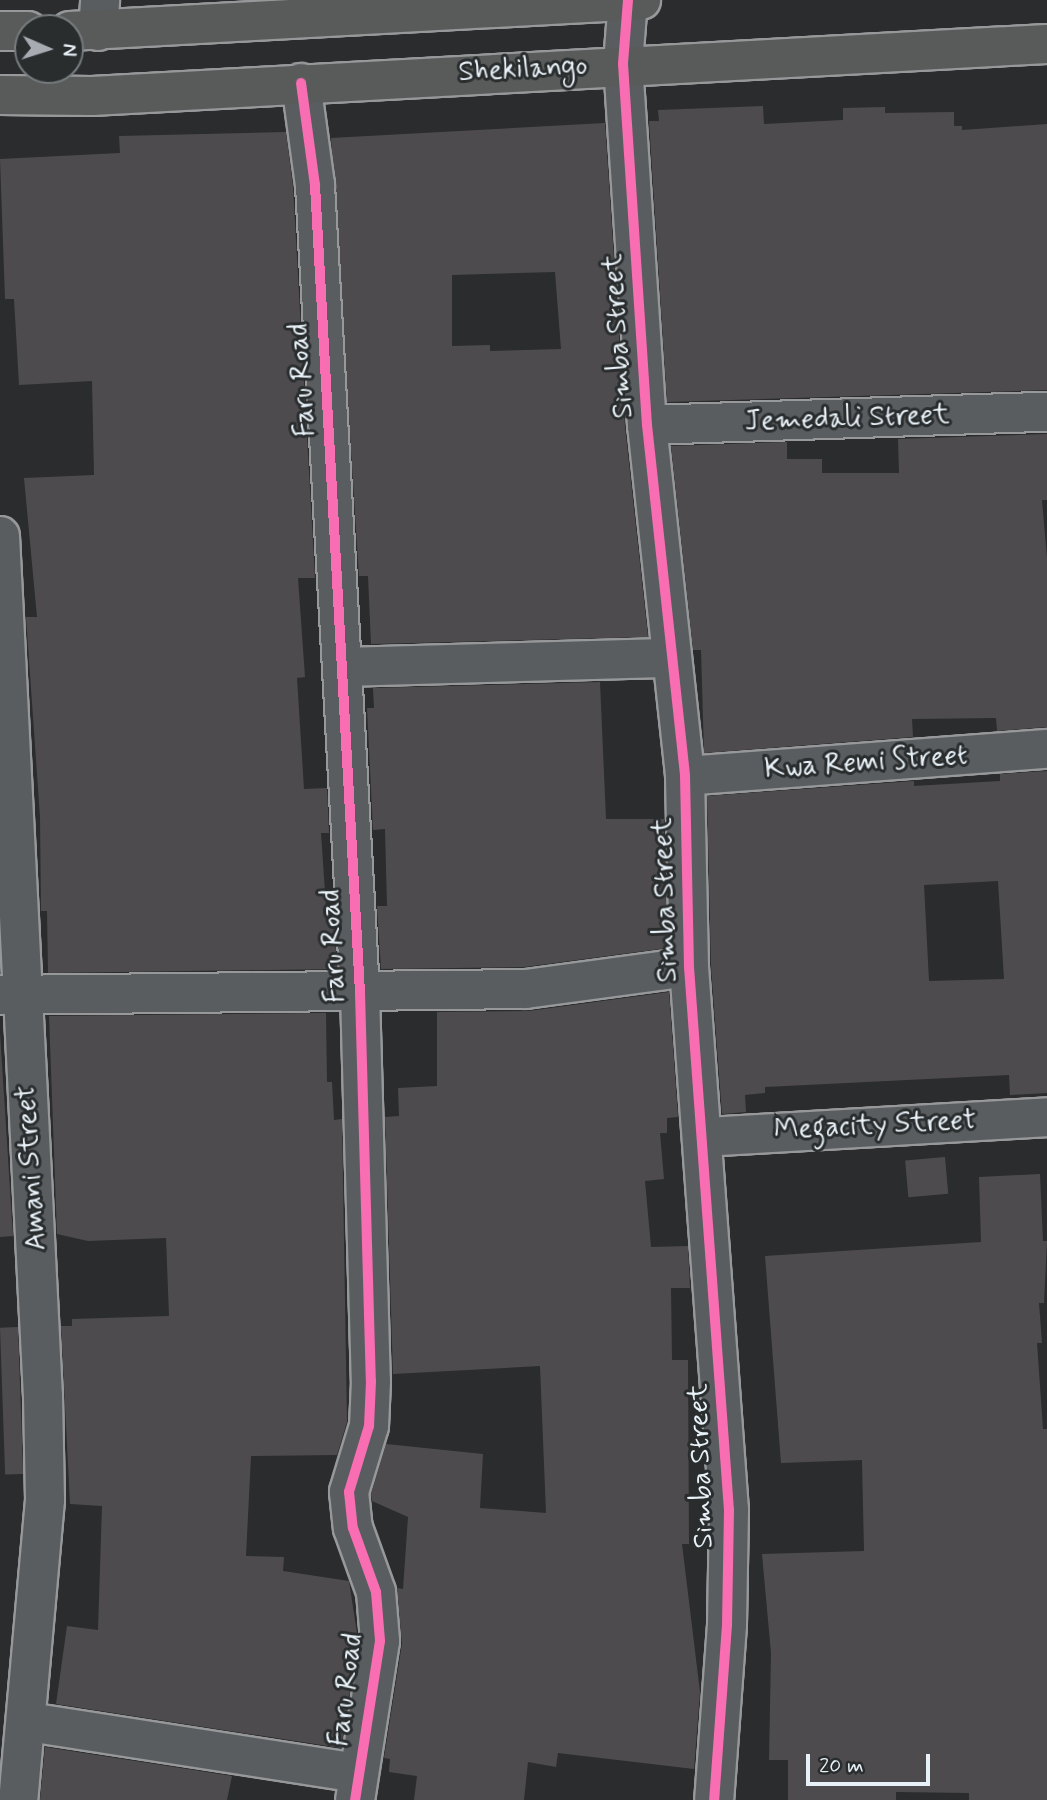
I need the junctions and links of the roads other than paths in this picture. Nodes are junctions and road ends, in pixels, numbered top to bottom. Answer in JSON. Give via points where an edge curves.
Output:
{"nodes":[{"id":1,"x":628,"y":0,"type":"edge"},
{"id":2,"x":641,"y":0,"type":"edge"},
{"id":3,"x":238,"y":12,"type":"edge"},
{"id":4,"x":89,"y":21,"type":"edge"},
{"id":5,"x":1047,"y":44,"type":"edge"},
{"id":6,"x":623,"y":64,"type":"junction"},
{"id":7,"x":301,"y":83,"type":"junction"},
{"id":8,"x":0,"y":95,"type":"edge"},
{"id":9,"x":1047,"y":412,"type":"edge"},
{"id":10,"x":647,"y":425,"type":"junction"},
{"id":11,"x":0,"y":536,"type":"edge"},
{"id":12,"x":672,"y":658,"type":"junction"},
{"id":13,"x":344,"y":667,"type":"junction"},
{"id":14,"x":1047,"y":750,"type":"edge"},
{"id":15,"x":685,"y":776,"type":"junction"},
{"id":16,"x":690,"y":967,"type":"junction"},
{"id":17,"x":360,"y":993,"type":"junction"},
{"id":18,"x":11,"y":995,"type":"edge"},
{"id":19,"x":1047,"y":1117,"type":"edge"},
{"id":20,"x":704,"y":1137,"type":"junction"},
{"id":21,"x":28,"y":1722,"type":"junction"},
{"id":22,"x":357,"y":1786,"type":"edge"},
{"id":23,"x":18,"y":1800,"type":"edge"},
{"id":24,"x":714,"y":1800,"type":"edge"}],
"edges":[{"from":1,"to":2,"type":"main road"},
{"from":1,"to":3,"type":"main road"},
{"from":1,"to":6,"type":"street","name":"Simba Street"},
{"from":3,"to":4,"type":"main road"},
{"from":5,"to":6,"type":"main road","name":"Shekilango"},
{"from":6,"to":7,"type":"main road","name":"Shekilango"},
{"from":6,"to":10,"type":"street","name":"Simba Street"},
{"from":7,"to":8,"type":"main road","name":"Shekilango","via":[[92,96]]},
{"from":7,"to":13,"type":"street","name":"Faru Road","via":[[315,185]]},
{"from":9,"to":10,"type":"street","name":"Jemedali Street"},
{"from":10,"to":12,"type":"street","name":"Simba Street"},
{"from":11,"to":18,"type":"street","name":"Amani Street"},
{"from":12,"to":13,"type":"street"},
{"from":12,"to":15,"type":"street","name":"Simba Street"},
{"from":13,"to":17,"type":"street","name":"Faru Road"},
{"from":14,"to":15,"type":"street","name":"Kwa Remi Street"},
{"from":15,"to":16,"type":"street","name":"Simba Street"},
{"from":16,"to":17,"type":"street","via":[[526,989]]},
{"from":16,"to":20,"type":"street","name":"Simba Street"},
{"from":17,"to":18,"type":"street"},
{"from":17,"to":22,"type":"street","name":"Faru Road","via":[[371,1381],[369,1426],[349,1492],[353,1528],[376,1592],[380,1641]]},
{"from":18,"to":21,"type":"street","name":"Amani Street","via":[[40,1292],[45,1500]]},
{"from":19,"to":20,"type":"street","name":"Megacity Street"},
{"from":20,"to":24,"type":"street","name":"Simba Street","via":[[729,1510],[727,1625]]},
{"from":21,"to":22,"type":"street"},
{"from":21,"to":23,"type":"street","name":"Amani Street"}]}
